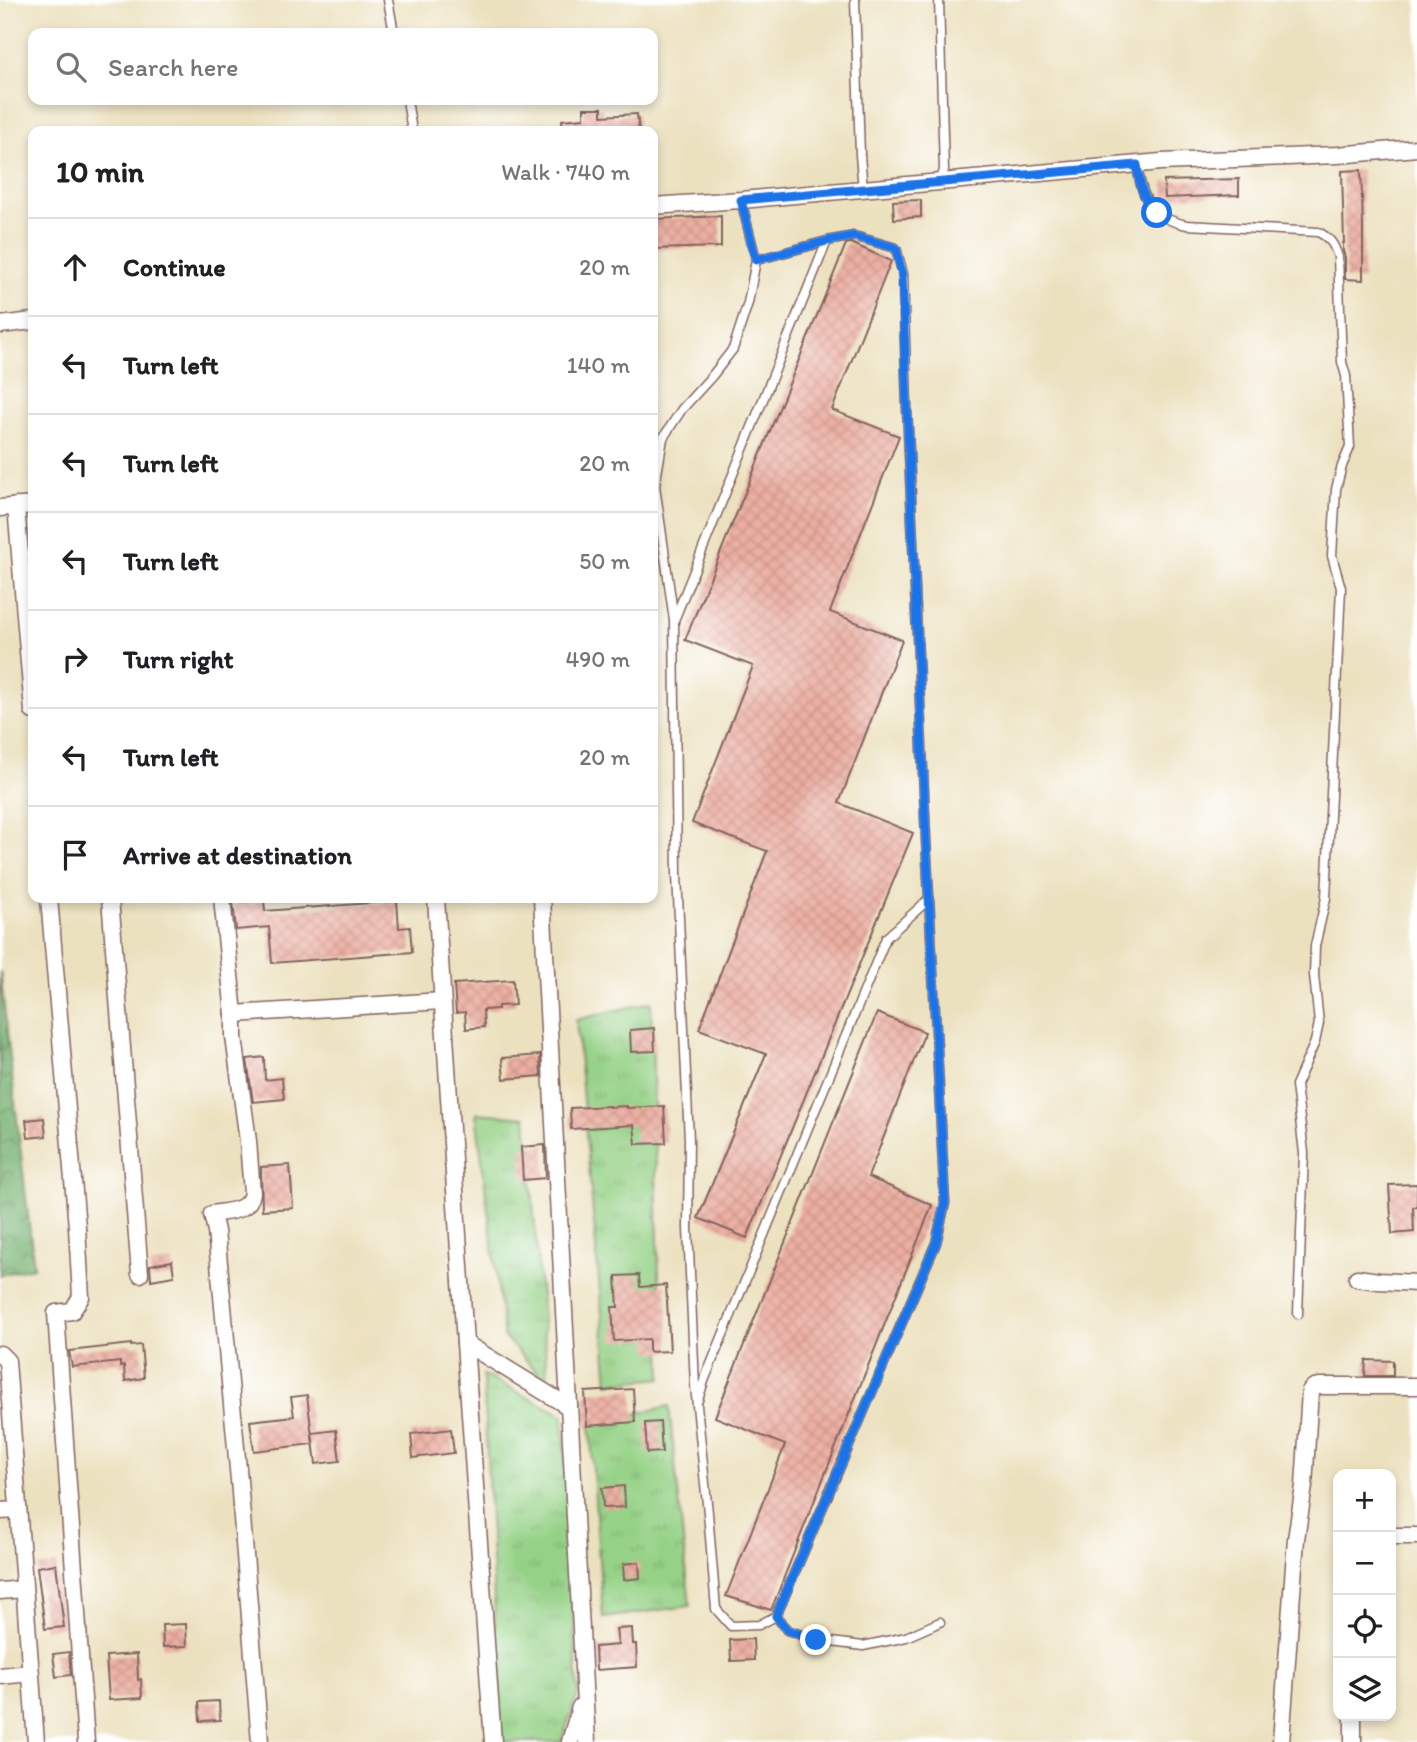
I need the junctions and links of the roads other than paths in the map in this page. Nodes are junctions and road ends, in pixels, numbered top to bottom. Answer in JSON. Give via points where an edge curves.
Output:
{"nodes":[{"id":1,"x":388,"y":0,"type":"edge"},
{"id":2,"x":855,"y":0,"type":"edge"},
{"id":3,"x":939,"y":0,"type":"edge"},
{"id":4,"x":393,"y":28,"type":"edge"},
{"id":5,"x":408,"y":105,"type":"edge"},
{"id":6,"x":411,"y":126,"type":"edge"},
{"id":7,"x":1417,"y":148,"type":"edge"},
{"id":8,"x":1137,"y":165,"type":"junction"},
{"id":9,"x":940,"y":183,"type":"junction"},
{"id":10,"x":863,"y":189,"type":"junction"},
{"id":11,"x":741,"y":200,"type":"junction"},
{"id":12,"x":658,"y":206,"type":"edge"},
{"id":13,"x":827,"y":241,"type":"junction"},
{"id":14,"x":756,"y":260,"type":"junction"},
{"id":15,"x":28,"y":321,"type":"edge"},
{"id":16,"x":0,"y":325,"type":"edge"},
{"id":17,"x":658,"y":468,"type":"edge"},
{"id":18,"x":28,"y":505,"type":"edge"},
{"id":19,"x":8,"y":507,"type":"edge"},
{"id":20,"x":658,"y":507,"type":"edge"},
{"id":21,"x":674,"y":620,"type":"junction"},
{"id":22,"x":28,"y":670,"type":"edge"},
{"id":23,"x":929,"y":899,"type":"junction"},
{"id":24,"x":49,"y":903,"type":"edge"},
{"id":25,"x":110,"y":903,"type":"edge"},
{"id":26,"x":223,"y":903,"type":"edge"},
{"id":27,"x":436,"y":903,"type":"edge"},
{"id":28,"x":542,"y":903,"type":"edge"},
{"id":29,"x":442,"y":1001,"type":"junction"},
{"id":30,"x":234,"y":1014,"type":"junction"},
{"id":31,"x":140,"y":1274,"type":"dead end"},
{"id":32,"x":1357,"y":1278,"type":"dead end"},
{"id":33,"x":1417,"y":1283,"type":"edge"},
{"id":34,"x":1298,"y":1314,"type":"dead end"},
{"id":35,"x":465,"y":1343,"type":"junction"},
{"id":36,"x":0,"y":1354,"type":"edge"},
{"id":37,"x":1417,"y":1386,"type":"edge"},
{"id":38,"x":696,"y":1406,"type":"junction"},
{"id":39,"x":569,"y":1407,"type":"junction"},
{"id":40,"x":6,"y":1427,"type":"edge"},
{"id":41,"x":18,"y":1510,"type":"junction"},
{"id":42,"x":0,"y":1511,"type":"edge"},
{"id":43,"x":1396,"y":1536,"type":"edge"},
{"id":44,"x":1417,"y":1536,"type":"edge"},
{"id":45,"x":24,"y":1589,"type":"junction"},
{"id":46,"x":0,"y":1591,"type":"edge"},
{"id":47,"x":776,"y":1616,"type":"junction"},
{"id":48,"x":940,"y":1622,"type":"dead end"},
{"id":49,"x":31,"y":1673,"type":"junction"},
{"id":50,"x":0,"y":1676,"type":"edge"},
{"id":51,"x":585,"y":1691,"type":"junction"},
{"id":52,"x":1353,"y":1721,"type":"edge"},
{"id":53,"x":36,"y":1742,"type":"edge"},
{"id":54,"x":86,"y":1742,"type":"edge"},
{"id":55,"x":260,"y":1742,"type":"edge"},
{"id":56,"x":493,"y":1742,"type":"edge"},
{"id":57,"x":570,"y":1742,"type":"edge"},
{"id":58,"x":587,"y":1742,"type":"edge"},
{"id":59,"x":1281,"y":1742,"type":"edge"},
{"id":60,"x":1353,"y":1742,"type":"edge"}],
"edges":[{"from":1,"to":4,"type":"lane"},
{"from":2,"to":10,"type":"lane"},
{"from":3,"to":9,"type":"lane","via":[[944,170]]},
{"from":5,"to":6,"type":"lane"},
{"from":7,"to":8,"type":"street"},
{"from":8,"to":9,"type":"street"},
{"from":8,"to":34,"type":"lane","via":[[1148,204],[1171,222],[1318,232],[1334,244],[1338,257],[1350,447],[1334,503],[1332,556],[1341,588],[1326,898],[1315,946],[1319,1023],[1296,1085],[1304,1153]]},
{"from":9,"to":10,"type":"street"},
{"from":10,"to":11,"type":"street"},
{"from":11,"to":12,"type":"street"},
{"from":11,"to":14,"type":"lane"},
{"from":13,"to":14,"type":"lane"},
{"from":13,"to":21,"type":"lane"},
{"from":13,"to":23,"type":"lane","via":[[854,236],[896,248],[902,274]]},
{"from":14,"to":17,"type":"lane","via":[[733,349],[663,439]]},
{"from":15,"to":16,"type":"street"},
{"from":18,"to":19,"type":"street"},
{"from":19,"to":22,"type":"street"},
{"from":20,"to":21,"type":"lane"},
{"from":21,"to":38,"type":"lane","via":[[677,874]]},
{"from":23,"to":38,"type":"lane","via":[[886,938]]},
{"from":23,"to":47,"type":"lane","via":[[945,1203],[936,1243]]},
{"from":24,"to":54,"type":"street","via":[[78,1227],[81,1297],[72,1311],[56,1313]]},
{"from":25,"to":31,"type":"street"},
{"from":26,"to":30,"type":"street"},
{"from":27,"to":29,"type":"street"},
{"from":28,"to":39,"type":"street"},
{"from":29,"to":30,"type":"street"},
{"from":29,"to":35,"type":"street"},
{"from":30,"to":55,"type":"street","via":[[252,1194],[243,1208],[212,1214]]},
{"from":32,"to":33,"type":"street"},
{"from":35,"to":39,"type":"street"},
{"from":35,"to":56,"type":"street"},
{"from":36,"to":40,"type":"street","via":[[6,1361]]},
{"from":37,"to":59,"type":"street","via":[[1319,1386],[1310,1391]]},
{"from":38,"to":47,"type":"lane","via":[[716,1609],[730,1626],[759,1625]]},
{"from":39,"to":51,"type":"street"},
{"from":40,"to":41,"type":"street"},
{"from":41,"to":42,"type":"street"},
{"from":41,"to":45,"type":"street"},
{"from":43,"to":44,"type":"street"},
{"from":45,"to":46,"type":"street"},
{"from":45,"to":49,"type":"street"},
{"from":47,"to":48,"type":"lane","via":[[787,1630],[816,1640],[863,1646],[906,1637]]},
{"from":49,"to":50,"type":"street"},
{"from":49,"to":53,"type":"street"},
{"from":51,"to":57,"type":"street"},
{"from":51,"to":58,"type":"street"},
{"from":52,"to":60,"type":"street"}]}
